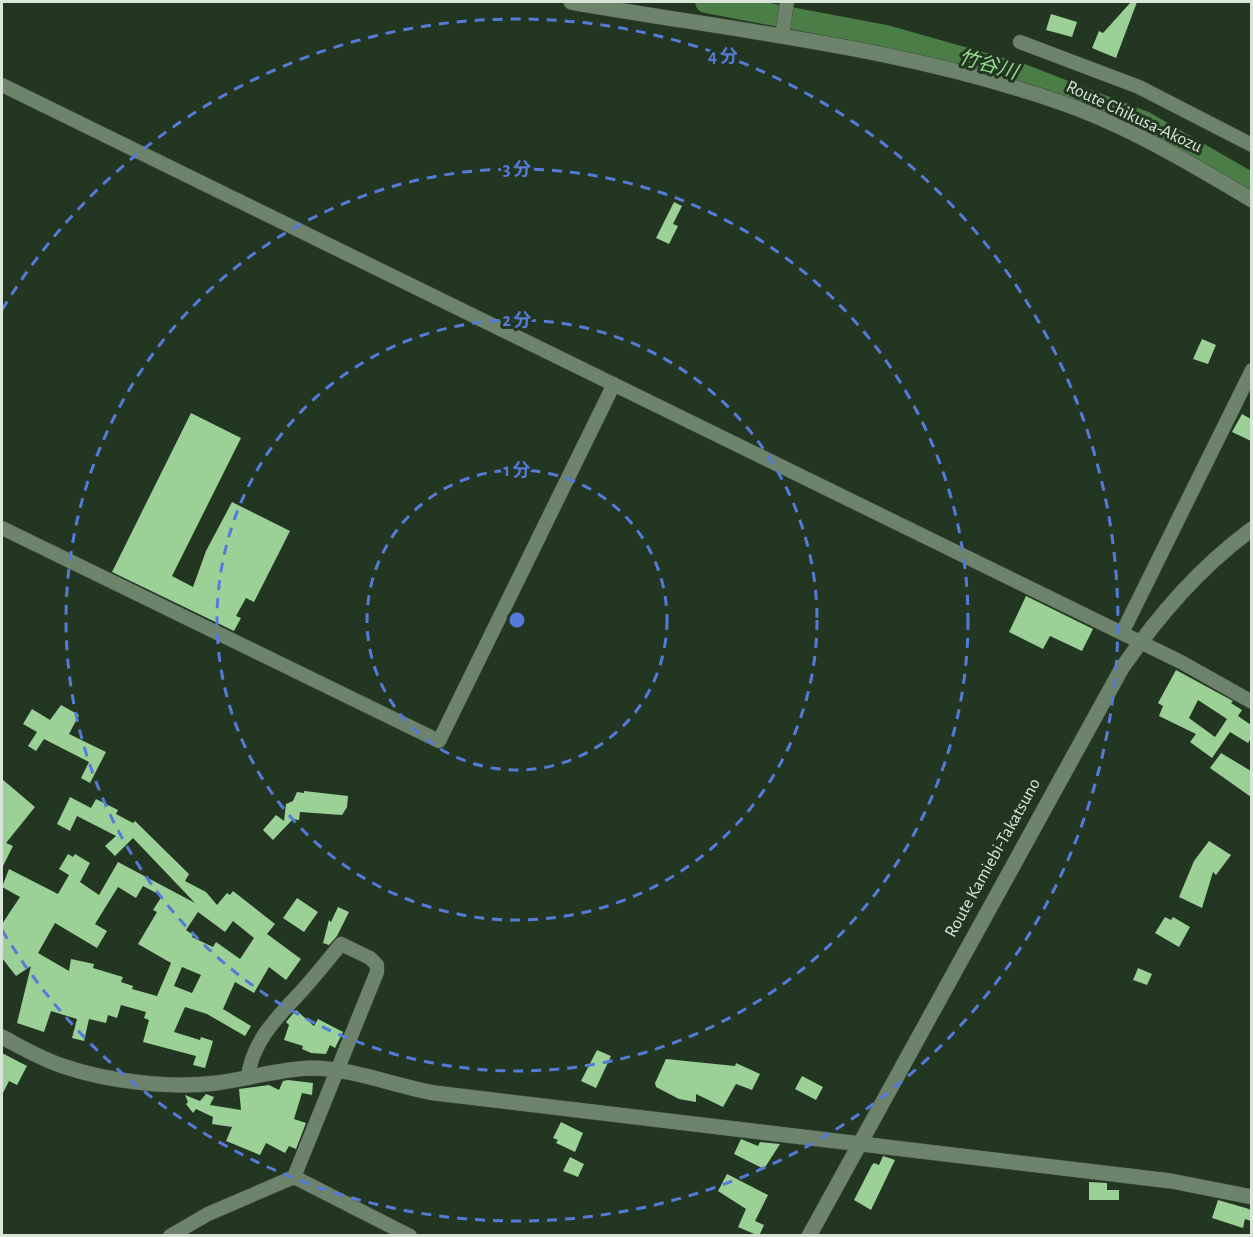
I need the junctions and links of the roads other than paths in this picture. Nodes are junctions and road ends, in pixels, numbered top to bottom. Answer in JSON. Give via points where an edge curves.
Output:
{"nodes":[{"id":1,"x":570,"y":2,"type":"edge"},
{"id":2,"x":787,"y":2,"type":"edge"},
{"id":3,"x":782,"y":36,"type":"junction"},
{"id":4,"x":1020,"y":42,"type":"dead end"},
{"id":5,"x":2,"y":85,"type":"edge"},
{"id":6,"x":1251,"y":146,"type":"edge"},
{"id":7,"x":1251,"y":200,"type":"edge"},
{"id":8,"x":1251,"y":370,"type":"edge"},
{"id":9,"x":614,"y":384,"type":"junction"},
{"id":10,"x":2,"y":528,"type":"edge"},
{"id":11,"x":1251,"y":529,"type":"edge"},
{"id":12,"x":1122,"y":633,"type":"junction"},
{"id":13,"x":1140,"y":642,"type":"junction"},
{"id":14,"x":1251,"y":702,"type":"edge"},
{"id":15,"x":2,"y":1036,"type":"edge"},
{"id":16,"x":336,"y":1069,"type":"junction"},
{"id":17,"x":248,"y":1078,"type":"junction"},
{"id":18,"x":860,"y":1143,"type":"junction"},
{"id":19,"x":294,"y":1177,"type":"junction"},
{"id":20,"x":1251,"y":1197,"type":"edge"},
{"id":21,"x":170,"y":1236,"type":"edge"},
{"id":22,"x":410,"y":1236,"type":"edge"},
{"id":23,"x":809,"y":1236,"type":"edge"}],
"edges":[{"from":1,"to":3,"type":"main road","name":"Route Chikusa-Akozu"},
{"from":2,"to":3,"type":"street"},
{"from":3,"to":7,"type":"main road","name":"Route Chikusa-Akozu","via":[[901,57],[1064,104],[1175,156]]},
{"from":4,"to":6,"type":"street","via":[[1139,87]]},
{"from":5,"to":9,"type":"street"},
{"from":8,"to":12,"type":"street"},
{"from":9,"to":10,"type":"street","via":[[439,741]]},
{"from":9,"to":12,"type":"street"},
{"from":11,"to":13,"type":"main road","name":"Route Kamiebi-Takatsuno","via":[[1178,593]]},
{"from":12,"to":13,"type":"street"},
{"from":13,"to":14,"type":"street"},
{"from":13,"to":18,"type":"main road","name":"Route Kamiebi-Takatsuno","via":[[1096,711]]},
{"from":15,"to":17,"type":"main road","via":[[64,1067],[114,1078],[184,1085]]},
{"from":16,"to":17,"type":"main road","via":[[286,1070]]},
{"from":16,"to":17,"type":"street","via":[[377,972],[377,965],[370,958],[341,944],[278,1015],[249,1065]]},
{"from":16,"to":18,"type":"main road","via":[[435,1093]]},
{"from":16,"to":19,"type":"street"},
{"from":18,"to":20,"type":"main road","via":[[1171,1181]]},
{"from":18,"to":23,"type":"main road","name":"Route Kamiebi-Takatsuno"},
{"from":19,"to":21,"type":"street","via":[[208,1214]]},
{"from":19,"to":22,"type":"street"}]}
